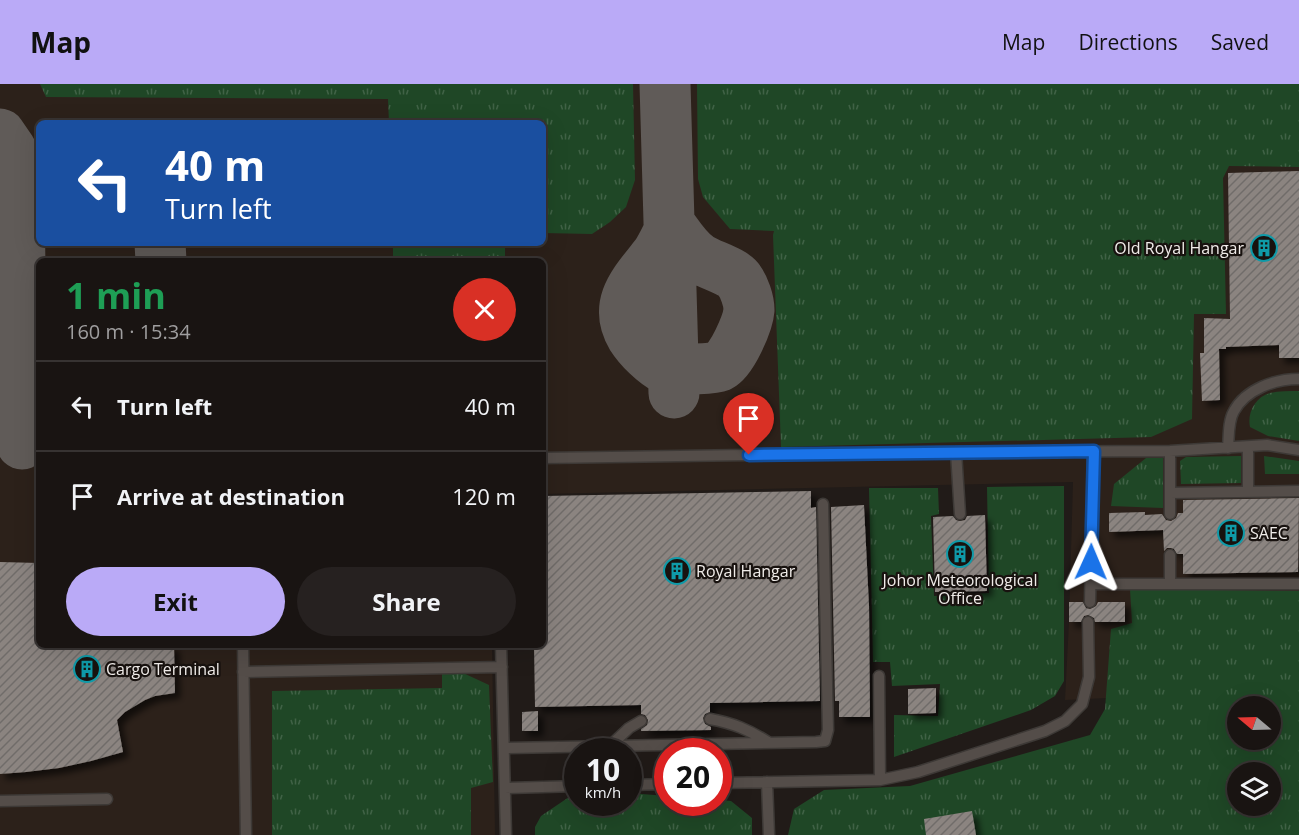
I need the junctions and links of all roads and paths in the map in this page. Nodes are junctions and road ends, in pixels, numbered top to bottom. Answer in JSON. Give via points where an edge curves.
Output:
{"nodes":[{"id":1,"x":1299,"y":379,"type":"edge"},
{"id":2,"x":1248,"y":447,"type":"junction"},
{"id":3,"x":1228,"y":448,"type":"junction"},
{"id":4,"x":1299,"y":450,"type":"edge"},
{"id":5,"x":1094,"y":451,"type":"junction"},
{"id":6,"x":1170,"y":451,"type":"junction"},
{"id":7,"x":956,"y":452,"type":"junction"},
{"id":8,"x":546,"y":458,"type":"edge"},
{"id":9,"x":1299,"y":491,"type":"edge"},
{"id":10,"x":1248,"y":492,"type":"junction"},
{"id":11,"x":1170,"y":493,"type":"junction"},
{"id":12,"x":823,"y":504,"type":"dead end"},
{"id":13,"x":960,"y":514,"type":"dead end"},
{"id":14,"x":1170,"y":514,"type":"dead end"},
{"id":15,"x":1170,"y":555,"type":"dead end"},
{"id":16,"x":1090,"y":584,"type":"junction"},
{"id":17,"x":1170,"y":584,"type":"junction"},
{"id":18,"x":1299,"y":584,"type":"edge"},
{"id":19,"x":1090,"y":602,"type":"dead end"},
{"id":20,"x":1088,"y":622,"type":"dead end"},
{"id":21,"x":243,"y":648,"type":"edge"},
{"id":22,"x":501,"y":648,"type":"edge"},
{"id":23,"x":502,"y":667,"type":"junction"},
{"id":24,"x":243,"y":672,"type":"junction"},
{"id":25,"x":879,"y":676,"type":"dead end"},
{"id":26,"x":710,"y":719,"type":"dead end"},
{"id":27,"x":641,"y":721,"type":"dead end"},
{"id":28,"x":618,"y":738,"type":"edge"},
{"id":29,"x":770,"y":743,"type":"junction"},
{"id":30,"x":642,"y":745,"type":"edge"},
{"id":31,"x":564,"y":747,"type":"edge"},
{"id":32,"x":504,"y":748,"type":"junction"},
{"id":33,"x":880,"y":780,"type":"junction"},
{"id":34,"x":766,"y":782,"type":"junction"},
{"id":35,"x":732,"y":783,"type":"edge"},
{"id":36,"x":564,"y":786,"type":"edge"},
{"id":37,"x":505,"y":788,"type":"junction"},
{"id":38,"x":107,"y":799,"type":"dead end"},
{"id":39,"x":0,"y":801,"type":"edge"},
{"id":40,"x":246,"y":835,"type":"edge"},
{"id":41,"x":506,"y":835,"type":"edge"},
{"id":42,"x":769,"y":835,"type":"edge"}],
"edges":[{"from":1,"to":3,"type":"lane","via":[[1263,386],[1244,399],[1233,411]]},
{"from":2,"to":3,"type":"lane"},
{"from":2,"to":4,"type":"lane","via":[[1267,445]]},
{"from":2,"to":10,"type":"lane"},
{"from":3,"to":6,"type":"lane"},
{"from":5,"to":6,"type":"lane"},
{"from":5,"to":7,"type":"lane"},
{"from":5,"to":16,"type":"lane"},
{"from":6,"to":11,"type":"lane"},
{"from":7,"to":8,"type":"lane"},
{"from":7,"to":13,"type":"lane"},
{"from":9,"to":10,"type":"lane"},
{"from":10,"to":11,"type":"lane"},
{"from":11,"to":14,"type":"lane"},
{"from":12,"to":29,"type":"lane","via":[[828,730],[825,741]]},
{"from":15,"to":17,"type":"lane"},
{"from":16,"to":17,"type":"lane"},
{"from":16,"to":19,"type":"lane"},
{"from":17,"to":18,"type":"lane"},
{"from":20,"to":33,"type":"lane","via":[[1089,677],[1082,704],[1065,721],[918,772]]},
{"from":21,"to":24,"type":"lane"},
{"from":22,"to":23,"type":"lane"},
{"from":23,"to":24,"type":"lane"},
{"from":23,"to":32,"type":"lane"},
{"from":24,"to":40,"type":"lane"},
{"from":25,"to":33,"type":"lane"},
{"from":26,"to":29,"type":"lane","via":[[747,729]]},
{"from":27,"to":28,"type":"lane"},
{"from":29,"to":30,"type":"lane"},
{"from":31,"to":32,"type":"lane"},
{"from":32,"to":37,"type":"lane"},
{"from":33,"to":34,"type":"lane"},
{"from":34,"to":35,"type":"lane"},
{"from":34,"to":42,"type":"lane"},
{"from":36,"to":37,"type":"lane"},
{"from":37,"to":41,"type":"lane"},
{"from":38,"to":39,"type":"lane"}]}
